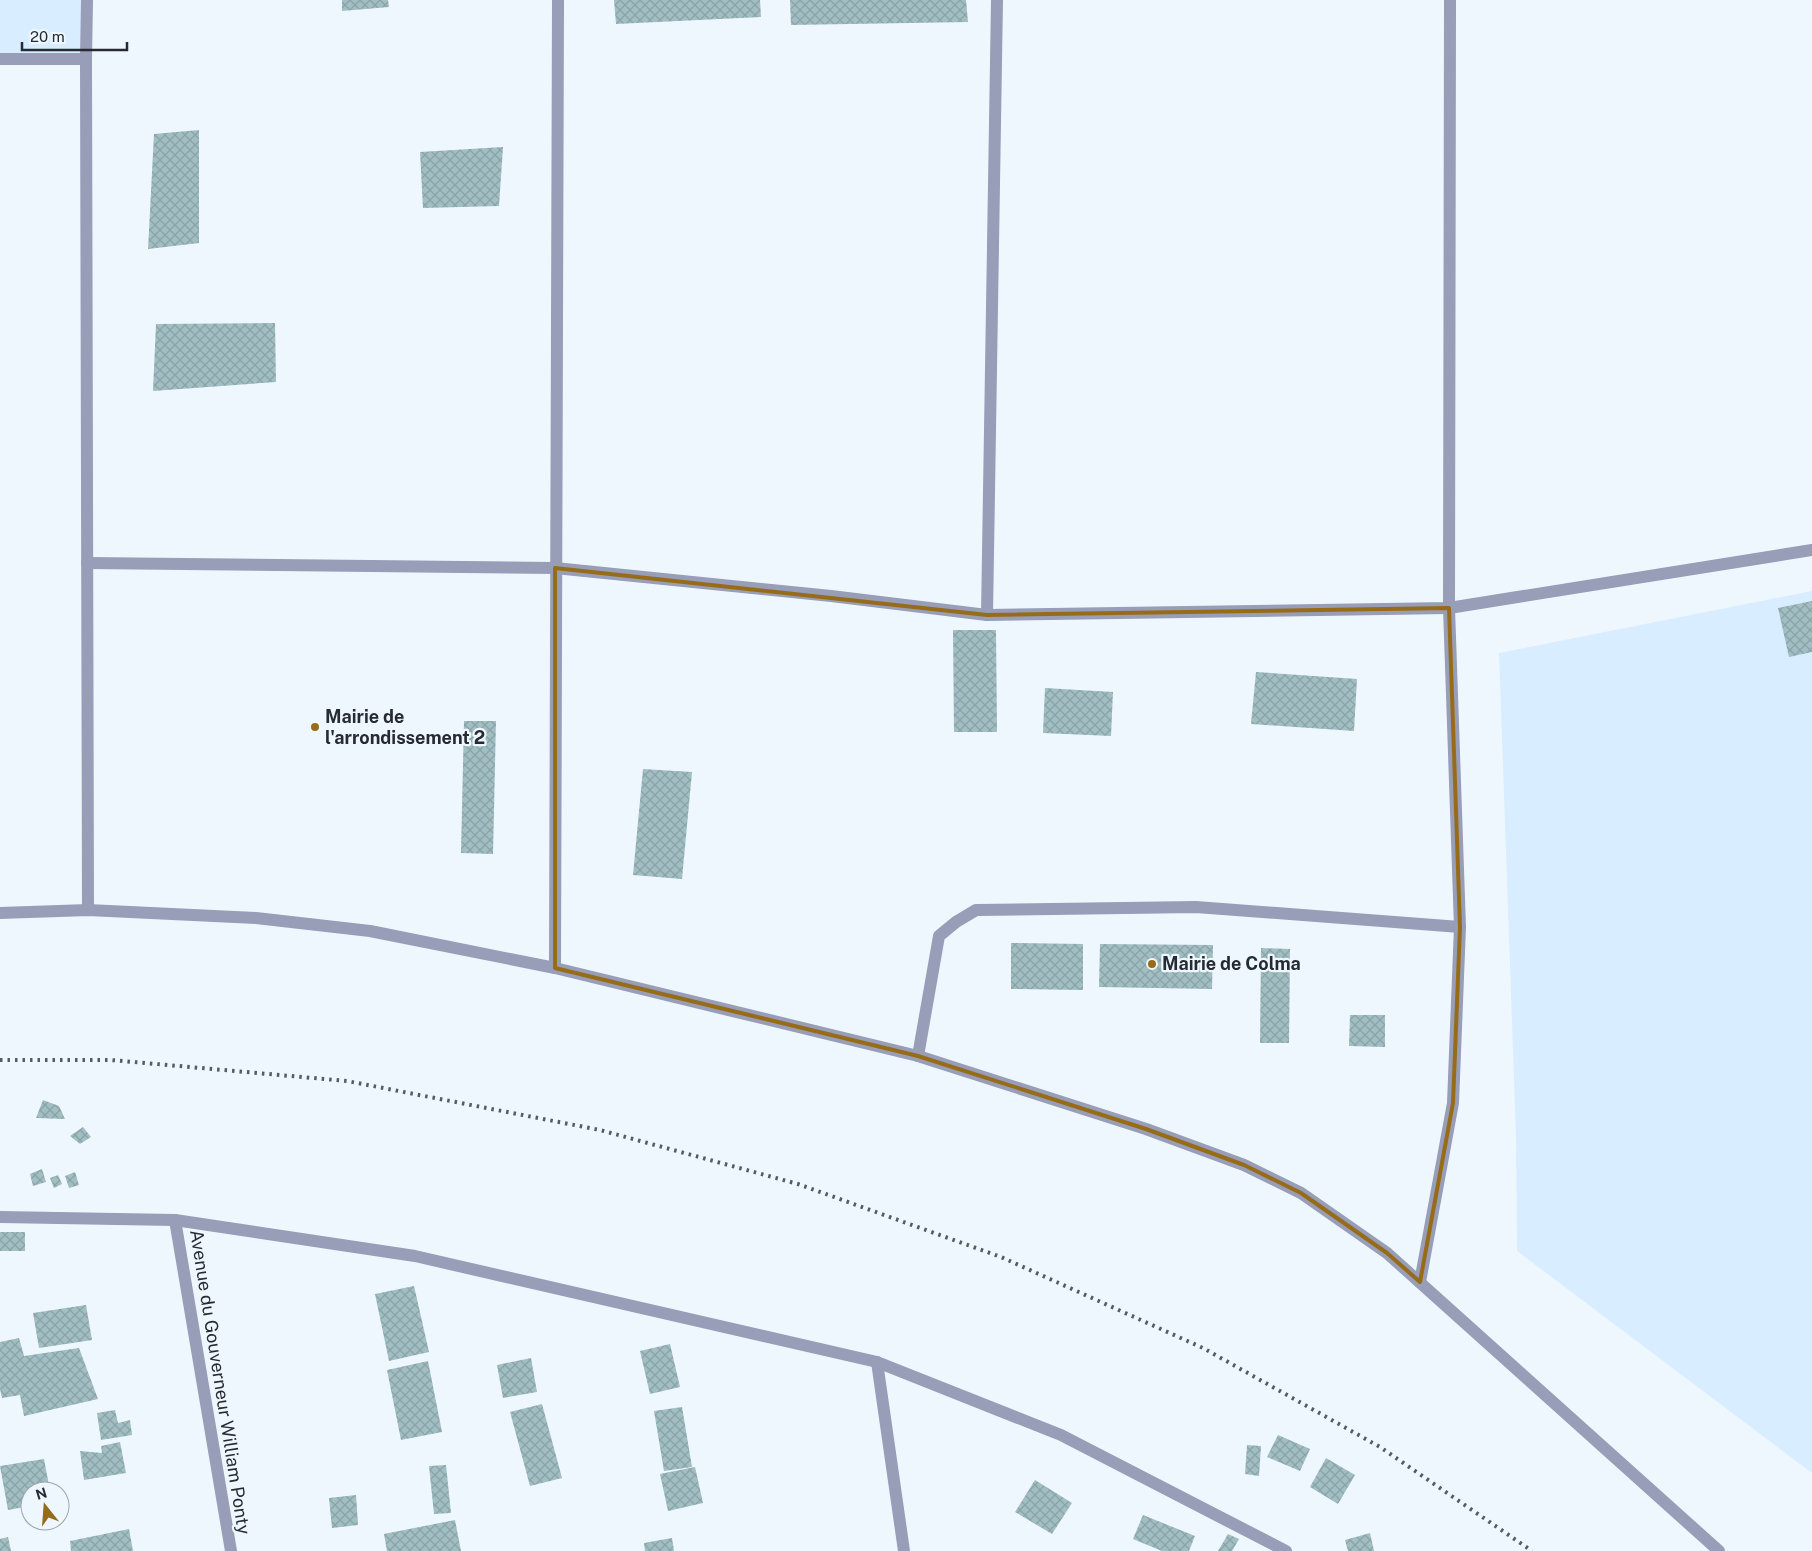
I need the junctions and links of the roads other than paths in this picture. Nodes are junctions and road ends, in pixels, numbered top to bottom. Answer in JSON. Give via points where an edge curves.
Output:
{"nodes":[{"id":1,"x":87,"y":0,"type":"edge"},
{"id":2,"x":558,"y":0,"type":"edge"},
{"id":3,"x":997,"y":0,"type":"edge"},
{"id":4,"x":1450,"y":0,"type":"edge"},
{"id":5,"x":0,"y":59,"type":"edge"},
{"id":6,"x":86,"y":59,"type":"junction"},
{"id":7,"x":1812,"y":550,"type":"edge"},
{"id":8,"x":87,"y":563,"type":"junction"},
{"id":9,"x":555,"y":568,"type":"junction"},
{"id":10,"x":1450,"y":608,"type":"junction"},
{"id":11,"x":987,"y":615,"type":"junction"},
{"id":12,"x":88,"y":910,"type":"junction"},
{"id":13,"x":0,"y":913,"type":"edge"},
{"id":14,"x":1460,"y":927,"type":"junction"},
{"id":15,"x":555,"y":968,"type":"junction"},
{"id":16,"x":918,"y":1056,"type":"junction"},
{"id":17,"x":0,"y":1218,"type":"edge"},
{"id":18,"x":175,"y":1220,"type":"junction"},
{"id":19,"x":1420,"y":1282,"type":"junction"},
{"id":20,"x":877,"y":1362,"type":"junction"},
{"id":21,"x":231,"y":1551,"type":"edge"},
{"id":22,"x":904,"y":1551,"type":"edge"},
{"id":23,"x":1286,"y":1551,"type":"edge"},
{"id":24,"x":1719,"y":1551,"type":"edge"}],
"edges":[{"from":1,"to":6,"type":"street"},
{"from":2,"to":9,"type":"street"},
{"from":3,"to":11,"type":"street"},
{"from":4,"to":10,"type":"street"},
{"from":5,"to":6,"type":"street"},
{"from":6,"to":8,"type":"street"},
{"from":7,"to":10,"type":"street"},
{"from":8,"to":9,"type":"street"},
{"from":8,"to":12,"type":"street"},
{"from":9,"to":11,"type":"street"},
{"from":9,"to":15,"type":"street"},
{"from":10,"to":11,"type":"street"},
{"from":10,"to":14,"type":"street"},
{"from":12,"to":13,"type":"street"},
{"from":12,"to":15,"type":"street","via":[[256,918],[370,931]]},
{"from":14,"to":16,"type":"street","via":[[1196,907],[976,910],[939,936]]},
{"from":14,"to":19,"type":"street","via":[[1454,1103]]},
{"from":15,"to":16,"type":"street"},
{"from":16,"to":19,"type":"street","via":[[1146,1128],[1244,1165],[1301,1193],[1387,1253]]},
{"from":17,"to":18,"type":"street"},
{"from":18,"to":20,"type":"street","via":[[415,1256]]},
{"from":18,"to":21,"type":"street","name":"Avenue du Gouverneur William Ponty"},
{"from":19,"to":24,"type":"street"},
{"from":20,"to":22,"type":"street"},
{"from":20,"to":23,"type":"street","via":[[1061,1435]]}]}
